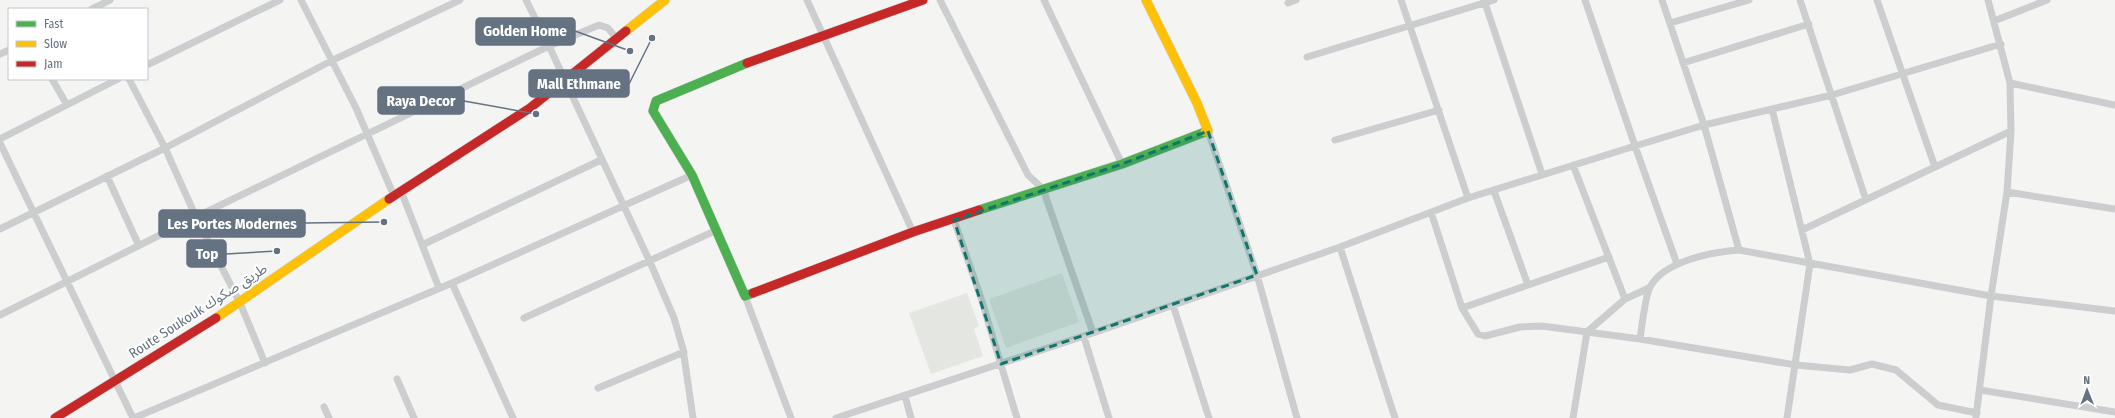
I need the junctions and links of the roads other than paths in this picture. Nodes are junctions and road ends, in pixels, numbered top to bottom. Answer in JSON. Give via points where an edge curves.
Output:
{"nodes":[{"id":1,"x":110,"y":0,"type":"edge"},
{"id":2,"x":280,"y":0,"type":"edge"},
{"id":3,"x":302,"y":0,"type":"edge"},
{"id":4,"x":460,"y":0,"type":"edge"},
{"id":5,"x":526,"y":0,"type":"edge"},
{"id":6,"x":665,"y":0,"type":"edge"},
{"id":7,"x":807,"y":0,"type":"edge"},
{"id":8,"x":923,"y":0,"type":"edge"},
{"id":9,"x":940,"y":0,"type":"edge"},
{"id":10,"x":1044,"y":0,"type":"edge"},
{"id":11,"x":1146,"y":0,"type":"edge"},
{"id":12,"x":1296,"y":0,"type":"edge"},
{"id":13,"x":1400,"y":0,"type":"edge"},
{"id":14,"x":1494,"y":0,"type":"edge"},
{"id":15,"x":1585,"y":0,"type":"edge"},
{"id":16,"x":1662,"y":0,"type":"edge"},
{"id":17,"x":1749,"y":0,"type":"edge"},
{"id":18,"x":1800,"y":0,"type":"edge"},
{"id":19,"x":1877,"y":0,"type":"edge"},
{"id":20,"x":1988,"y":0,"type":"edge"},
{"id":21,"x":2047,"y":0,"type":"edge"},
{"id":22,"x":1485,"y":1,"type":"edge"},
{"id":23,"x":913,"y":2,"type":"edge"},
{"id":24,"x":1288,"y":3,"type":"dead end"},
{"id":25,"x":96,"y":8,"type":"edge"},
{"id":26,"x":1994,"y":21,"type":"junction"},
{"id":27,"x":1670,"y":24,"type":"junction"},
{"id":28,"x":1809,"y":24,"type":"junction"},
{"id":29,"x":1410,"y":26,"type":"junction"},
{"id":30,"x":823,"y":35,"type":"junction"},
{"id":31,"x":617,"y":39,"type":"junction"},
{"id":32,"x":2001,"y":44,"type":"junction"},
{"id":33,"x":550,"y":46,"type":"junction"},
{"id":34,"x":1307,"y":57,"type":"dead end"},
{"id":35,"x":331,"y":61,"type":"junction"},
{"id":36,"x":1683,"y":63,"type":"junction"},
{"id":37,"x":148,"y":65,"type":"edge"},
{"id":38,"x":1901,"y":73,"type":"junction"},
{"id":39,"x":53,"y":80,"type":"edge"},
{"id":40,"x":116,"y":80,"type":"edge"},
{"id":41,"x":130,"y":80,"type":"edge"},
{"id":42,"x":564,"y":82,"type":"junction"},
{"id":43,"x":2010,"y":84,"type":"junction"},
{"id":44,"x":1832,"y":95,"type":"junction"},
{"id":45,"x":66,"y":105,"type":"junction"},
{"id":46,"x":2115,"y":105,"type":"edge"},
{"id":47,"x":1772,"y":109,"type":"junction"},
{"id":48,"x":1438,"y":110,"type":"junction"},
{"id":49,"x":1704,"y":126,"type":"junction"},
{"id":50,"x":1208,"y":131,"type":"junction"},
{"id":51,"x":2011,"y":131,"type":"junction"},
{"id":52,"x":368,"y":136,"type":"junction"},
{"id":53,"x":0,"y":139,"type":"edge"},
{"id":54,"x":1335,"y":140,"type":"dead end"},
{"id":55,"x":0,"y":144,"type":"edge"},
{"id":56,"x":1635,"y":146,"type":"junction"},
{"id":57,"x":165,"y":148,"type":"junction"},
{"id":58,"x":601,"y":160,"type":"junction"},
{"id":59,"x":1122,"y":164,"type":"junction"},
{"id":60,"x":1573,"y":165,"type":"junction"},
{"id":61,"x":1935,"y":167,"type":"junction"},
{"id":62,"x":1542,"y":174,"type":"junction"},
{"id":63,"x":692,"y":175,"type":"junction"},
{"id":64,"x":107,"y":176,"type":"junction"},
{"id":65,"x":1043,"y":189,"type":"junction"},
{"id":66,"x":1494,"y":190,"type":"junction"},
{"id":67,"x":2007,"y":192,"type":"junction"},
{"id":68,"x":397,"y":194,"type":"junction"},
{"id":69,"x":1468,"y":198,"type":"junction"},
{"id":70,"x":1866,"y":200,"type":"junction"},
{"id":71,"x":624,"y":206,"type":"junction"},
{"id":72,"x":2115,"y":209,"type":"edge"},
{"id":73,"x":33,"y":212,"type":"junction"},
{"id":74,"x":1431,"y":212,"type":"junction"},
{"id":75,"x":196,"y":217,"type":"junction"},
{"id":76,"x":954,"y":220,"type":"junction"},
{"id":77,"x":0,"y":229,"type":"edge"},
{"id":78,"x":717,"y":230,"type":"junction"},
{"id":79,"x":1802,"y":230,"type":"junction"},
{"id":80,"x":913,"y":232,"type":"junction"},
{"id":81,"x":422,"y":245,"type":"junction"},
{"id":82,"x":139,"y":246,"type":"junction"},
{"id":83,"x":1340,"y":247,"type":"junction"},
{"id":84,"x":1739,"y":250,"type":"junction"},
{"id":85,"x":1609,"y":257,"type":"junction"},
{"id":86,"x":650,"y":262,"type":"junction"},
{"id":87,"x":1677,"y":264,"type":"junction"},
{"id":88,"x":1810,"y":264,"type":"junction"},
{"id":89,"x":1256,"y":275,"type":"junction"},
{"id":90,"x":67,"y":282,"type":"junction"},
{"id":91,"x":452,"y":283,"type":"junction"},
{"id":92,"x":1528,"y":285,"type":"junction"},
{"id":93,"x":439,"y":288,"type":"junction"},
{"id":94,"x":1649,"y":288,"type":"junction"},
{"id":95,"x":745,"y":296,"type":"junction"},
{"id":96,"x":1991,"y":296,"type":"junction"},
{"id":97,"x":1625,"y":299,"type":"junction"},
{"id":98,"x":240,"y":304,"type":"junction"},
{"id":99,"x":1173,"y":305,"type":"junction"},
{"id":100,"x":1462,"y":308,"type":"junction"},
{"id":101,"x":2115,"y":311,"type":"edge"},
{"id":102,"x":0,"y":315,"type":"edge"},
{"id":103,"x":524,"y":318,"type":"dead end"},
{"id":104,"x":1587,"y":332,"type":"junction"},
{"id":105,"x":1093,"y":334,"type":"junction"},
{"id":106,"x":1084,"y":337,"type":"junction"},
{"id":107,"x":1640,"y":339,"type":"junction"},
{"id":108,"x":684,"y":352,"type":"junction"},
{"id":109,"x":265,"y":363,"type":"junction"},
{"id":110,"x":1001,"y":364,"type":"junction"},
{"id":111,"x":1796,"y":365,"type":"junction"},
{"id":112,"x":397,"y":379,"type":"dead end"},
{"id":113,"x":115,"y":381,"type":"junction"},
{"id":114,"x":598,"y":388,"type":"dead end"},
{"id":115,"x":1980,"y":390,"type":"junction"},
{"id":116,"x":905,"y":396,"type":"junction"},
{"id":117,"x":324,"y":407,"type":"dead end"},
{"id":118,"x":2115,"y":412,"type":"edge"},
{"id":119,"x":1976,"y":416,"type":"edge"},
{"id":120,"x":55,"y":418,"type":"edge"},
{"id":121,"x":134,"y":418,"type":"edge"},
{"id":122,"x":329,"y":418,"type":"edge"},
{"id":123,"x":414,"y":418,"type":"edge"},
{"id":124,"x":513,"y":418,"type":"edge"},
{"id":125,"x":693,"y":418,"type":"edge"},
{"id":126,"x":791,"y":418,"type":"edge"},
{"id":127,"x":836,"y":418,"type":"edge"},
{"id":128,"x":911,"y":418,"type":"edge"},
{"id":129,"x":1017,"y":418,"type":"edge"},
{"id":130,"x":1109,"y":418,"type":"edge"},
{"id":131,"x":1209,"y":418,"type":"edge"},
{"id":132,"x":1297,"y":418,"type":"edge"},
{"id":133,"x":1396,"y":418,"type":"edge"},
{"id":134,"x":1573,"y":418,"type":"edge"},
{"id":135,"x":1787,"y":418,"type":"edge"}],
"edges":[{"from":1,"to":25,"type":"street"},
{"from":2,"to":37,"type":"street"},
{"from":3,"to":35,"type":"street"},
{"from":4,"to":35,"type":"street"},
{"from":5,"to":33,"type":"street"},
{"from":6,"to":31,"type":"street","name":"Route Soukouk طريق صكوك"},
{"from":7,"to":30,"type":"street"},
{"from":8,"to":23,"type":"street"},
{"from":9,"to":65,"type":"street","via":[[1028,175]]},
{"from":10,"to":59,"type":"street"},
{"from":11,"to":50,"type":"street","via":[[1197,103]]},
{"from":12,"to":24,"type":"street"},
{"from":13,"to":29,"type":"street"},
{"from":14,"to":22,"type":"street"},
{"from":15,"to":56,"type":"street"},
{"from":16,"to":27,"type":"street"},
{"from":17,"to":27,"type":"street"},
{"from":18,"to":28,"type":"street"},
{"from":19,"to":38,"type":"street"},
{"from":20,"to":26,"type":"street"},
{"from":21,"to":26,"type":"street"},
{"from":22,"to":29,"type":"street"},
{"from":22,"to":62,"type":"street"},
{"from":23,"to":30,"type":"street"},
{"from":26,"to":32,"type":"street"},
{"from":27,"to":36,"type":"street"},
{"from":28,"to":36,"type":"street"},
{"from":28,"to":44,"type":"street"},
{"from":29,"to":34,"type":"street"},
{"from":29,"to":48,"type":"street"},
{"from":30,"to":63,"type":"street","via":[[731,69],[656,101],[653,111]]},
{"from":30,"to":80,"type":"street"},
{"from":31,"to":33,"type":"street","via":[[608,28],[599,26]]},
{"from":31,"to":42,"type":"street","name":"Route Soukouk طريق صكوك"},
{"from":32,"to":38,"type":"street"},
{"from":32,"to":43,"type":"street"},
{"from":33,"to":42,"type":"street"},
{"from":33,"to":52,"type":"street"},
{"from":35,"to":52,"type":"street"},
{"from":35,"to":57,"type":"street"},
{"from":36,"to":49,"type":"street"},
{"from":38,"to":44,"type":"street"},
{"from":38,"to":61,"type":"street"},
{"from":39,"to":45,"type":"street"},
{"from":40,"to":45,"type":"street"},
{"from":41,"to":57,"type":"street"},
{"from":42,"to":58,"type":"street"},
{"from":42,"to":68,"type":"street","name":"Route Soukouk طريق صكوك","via":[[530,108]]},
{"from":43,"to":46,"type":"street"},
{"from":43,"to":51,"type":"street"},
{"from":44,"to":47,"type":"street"},
{"from":44,"to":70,"type":"street"},
{"from":45,"to":53,"type":"street"},
{"from":47,"to":49,"type":"street"},
{"from":47,"to":79,"type":"street"},
{"from":48,"to":54,"type":"street"},
{"from":48,"to":69,"type":"street"},
{"from":49,"to":56,"type":"street"},
{"from":49,"to":84,"type":"street"},
{"from":50,"to":59,"type":"street"},
{"from":50,"to":89,"type":"street"},
{"from":51,"to":61,"type":"street"},
{"from":51,"to":67,"type":"street"},
{"from":52,"to":68,"type":"street"},
{"from":52,"to":75,"type":"street"},
{"from":55,"to":73,"type":"street"},
{"from":56,"to":60,"type":"street"},
{"from":56,"to":87,"type":"street"},
{"from":57,"to":64,"type":"street"},
{"from":57,"to":75,"type":"street"},
{"from":58,"to":71,"type":"street"},
{"from":58,"to":81,"type":"street"},
{"from":59,"to":65,"type":"street"},
{"from":60,"to":62,"type":"street"},
{"from":60,"to":85,"type":"street"},
{"from":61,"to":70,"type":"street"},
{"from":62,"to":66,"type":"street"},
{"from":63,"to":71,"type":"street"},
{"from":63,"to":78,"type":"street"},
{"from":64,"to":73,"type":"street"},
{"from":64,"to":82,"type":"street"},
{"from":65,"to":76,"type":"street"},
{"from":65,"to":105,"type":"street"},
{"from":66,"to":69,"type":"street"},
{"from":66,"to":92,"type":"street"},
{"from":67,"to":72,"type":"street"},
{"from":67,"to":96,"type":"street"},
{"from":68,"to":81,"type":"street"},
{"from":68,"to":98,"type":"street","name":"Route Soukouk طريق صكوك"},
{"from":69,"to":74,"type":"street"},
{"from":70,"to":79,"type":"street"},
{"from":71,"to":86,"type":"street"},
{"from":71,"to":91,"type":"street"},
{"from":73,"to":77,"type":"street"},
{"from":73,"to":90,"type":"street"},
{"from":74,"to":83,"type":"street"},
{"from":74,"to":100,"type":"street"},
{"from":75,"to":82,"type":"street"},
{"from":75,"to":98,"type":"street"},
{"from":76,"to":80,"type":"street"},
{"from":76,"to":110,"type":"street"},
{"from":78,"to":86,"type":"street"},
{"from":78,"to":95,"type":"street"},
{"from":79,"to":88,"type":"street"},
{"from":80,"to":95,"type":"street"},
{"from":81,"to":93,"type":"street"},
{"from":82,"to":90,"type":"street"},
{"from":83,"to":89,"type":"street"},
{"from":83,"to":133,"type":"street"},
{"from":84,"to":87,"type":"street","via":[[1716,252]]},
{"from":84,"to":88,"type":"street"},
{"from":85,"to":92,"type":"street"},
{"from":85,"to":97,"type":"street"},
{"from":86,"to":103,"type":"street"},
{"from":86,"to":108,"type":"street","via":[[674,318]]},
{"from":87,"to":94,"type":"street","via":[[1656,279]]},
{"from":88,"to":96,"type":"street","via":[[1851,269]]},
{"from":88,"to":111,"type":"street"},
{"from":89,"to":99,"type":"street"},
{"from":89,"to":132,"type":"street"},
{"from":90,"to":102,"type":"street"},
{"from":90,"to":113,"type":"street"},
{"from":91,"to":93,"type":"street"},
{"from":91,"to":124,"type":"street"},
{"from":92,"to":100,"type":"street"},
{"from":93,"to":109,"type":"street"},
{"from":94,"to":97,"type":"street"},
{"from":94,"to":107,"type":"street"},
{"from":95,"to":126,"type":"street"},
{"from":96,"to":101,"type":"street"},
{"from":96,"to":115,"type":"street"},
{"from":97,"to":104,"type":"street"},
{"from":98,"to":109,"type":"street"},
{"from":98,"to":113,"type":"street","name":"Route Soukouk طريق صكوك"},
{"from":99,"to":105,"type":"street"},
{"from":99,"to":131,"type":"street"},
{"from":100,"to":104,"type":"street","via":[[1478,334],[1485,336],[1532,326]]},
{"from":104,"to":107,"type":"street"},
{"from":104,"to":134,"type":"street"},
{"from":105,"to":106,"type":"street"},
{"from":106,"to":110,"type":"street"},
{"from":106,"to":130,"type":"street"},
{"from":107,"to":111,"type":"street"},
{"from":108,"to":114,"type":"street"},
{"from":108,"to":125,"type":"street"},
{"from":109,"to":121,"type":"street"},
{"from":110,"to":116,"type":"street"},
{"from":110,"to":129,"type":"street"},
{"from":111,"to":119,"type":"street","via":[[1850,370],[1872,364],[1896,370],[1938,405]]},
{"from":111,"to":135,"type":"street"},
{"from":112,"to":123,"type":"street"},
{"from":113,"to":120,"type":"street","name":"Route Soukouk طريق صكوك"},
{"from":113,"to":121,"type":"street"},
{"from":115,"to":118,"type":"street"},
{"from":115,"to":119,"type":"street"},
{"from":116,"to":127,"type":"street"},
{"from":116,"to":128,"type":"street"},
{"from":117,"to":122,"type":"street"}]}
